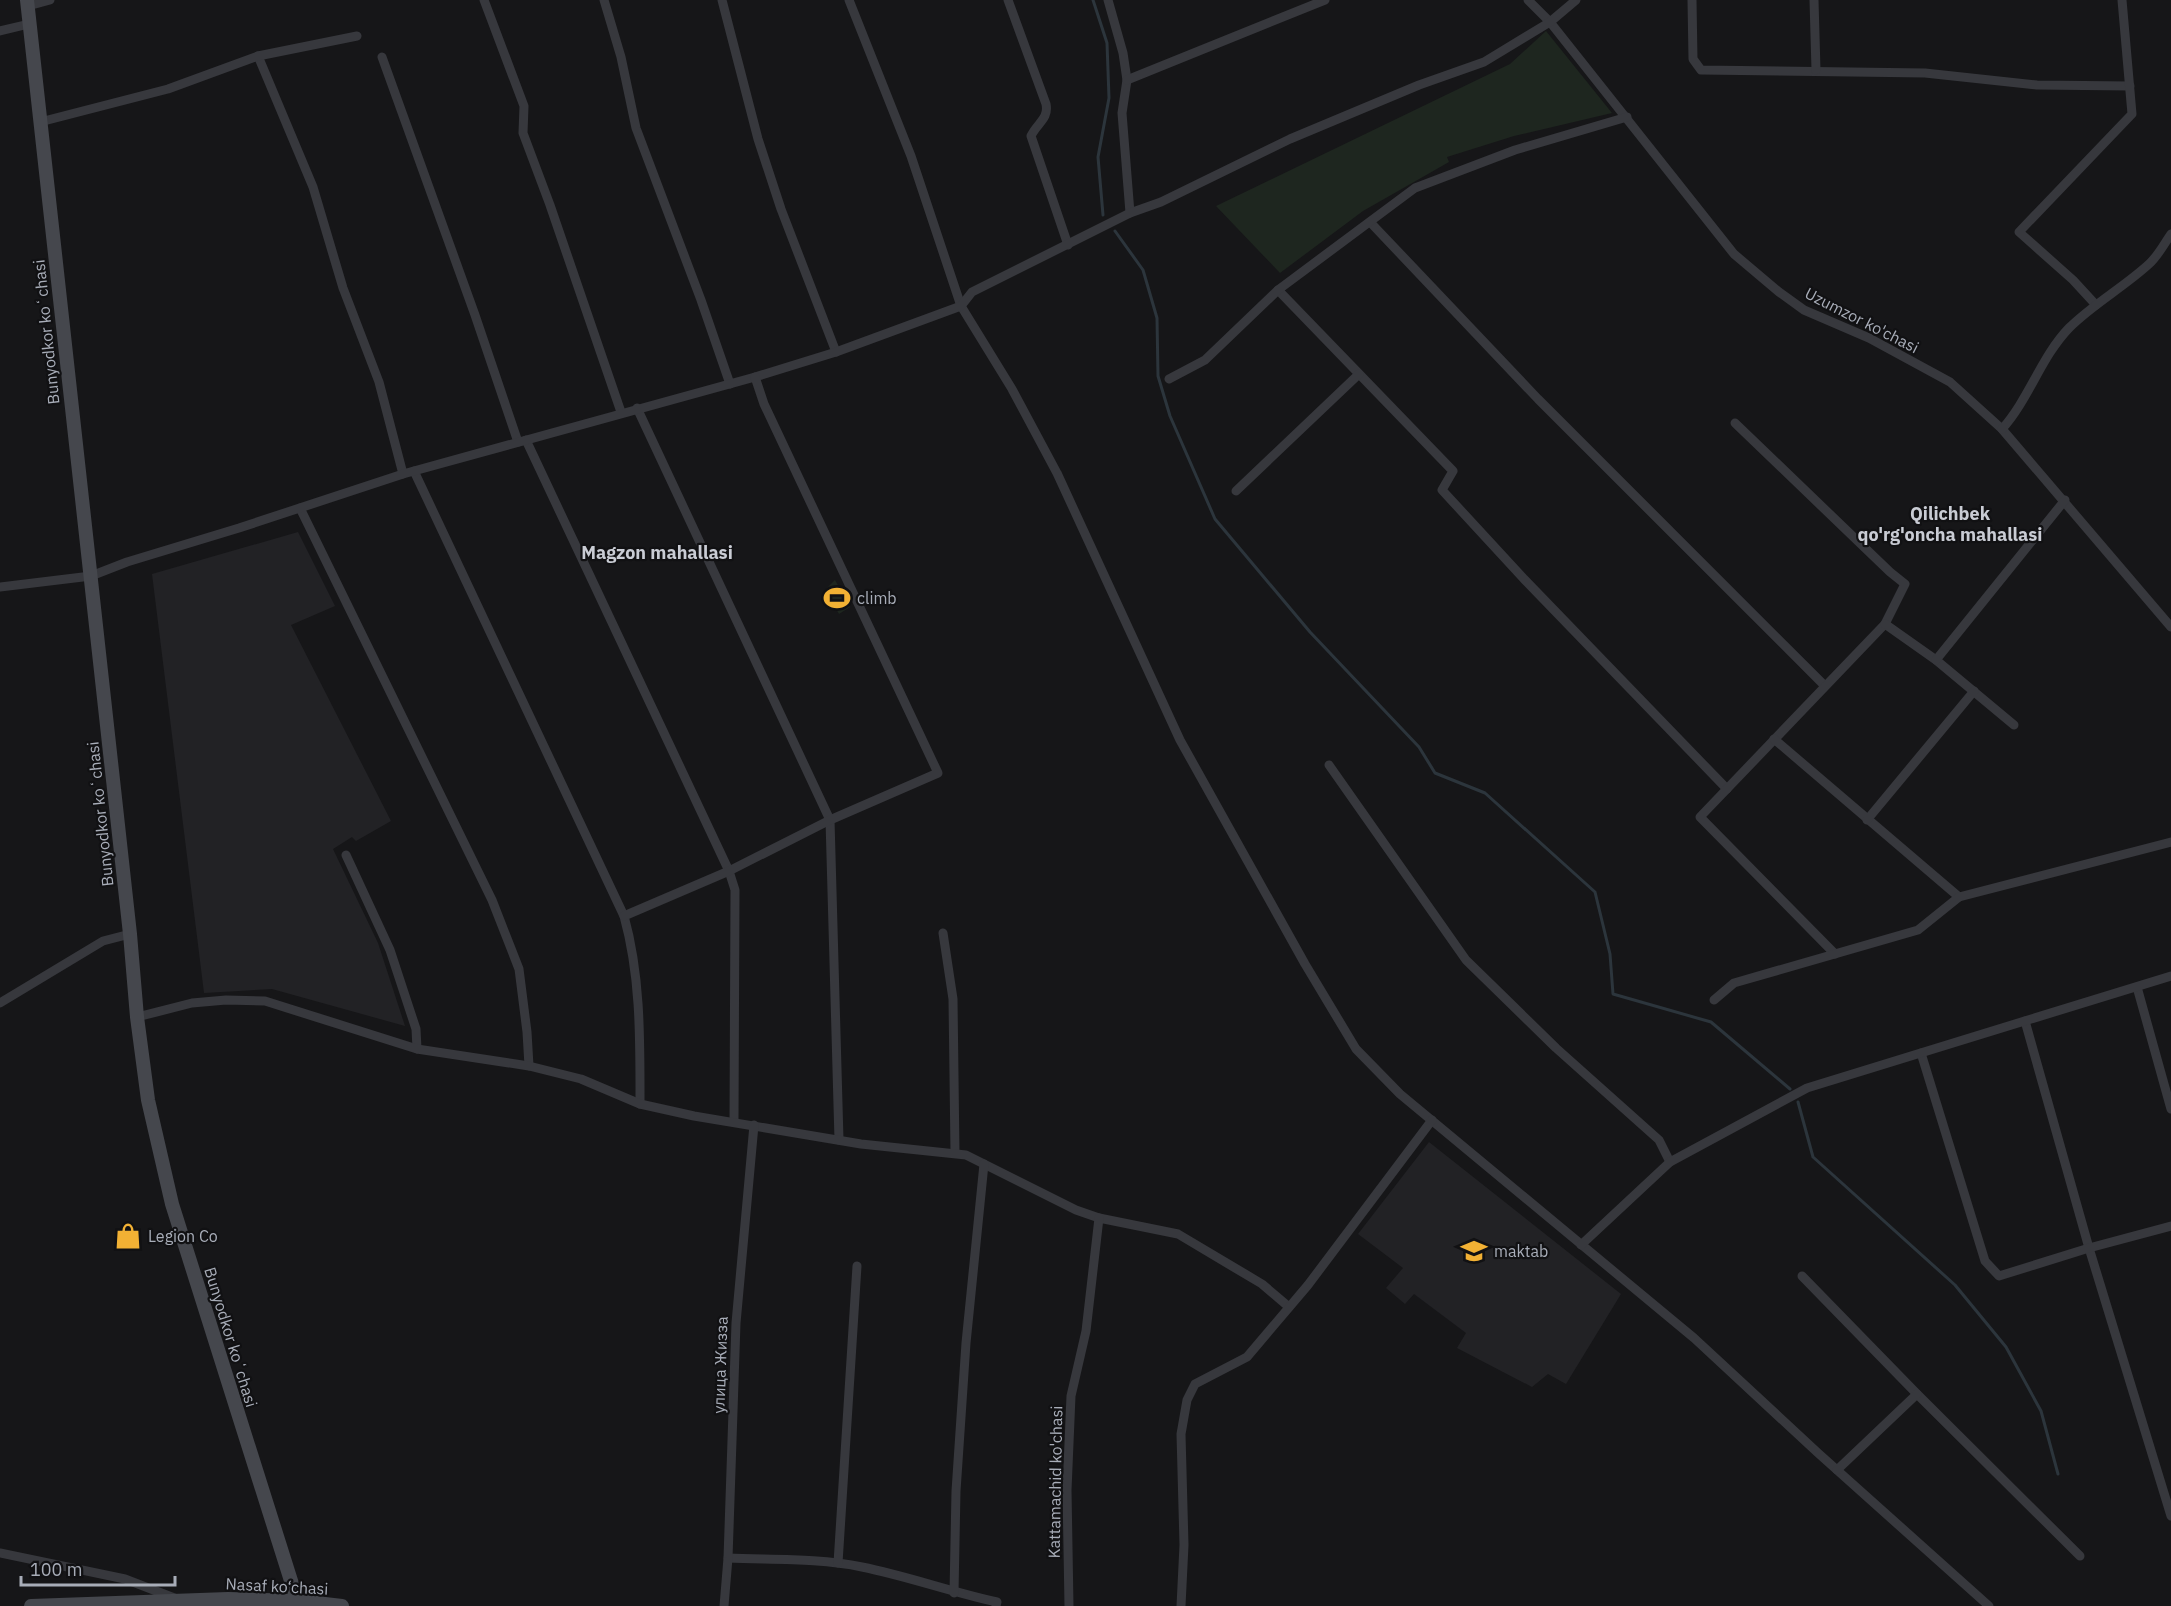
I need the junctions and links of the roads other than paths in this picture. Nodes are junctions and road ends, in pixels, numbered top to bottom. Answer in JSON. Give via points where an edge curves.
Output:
{"nodes":[{"id":1,"x":50,"y":0,"type":"edge"},
{"id":2,"x":484,"y":0,"type":"edge"},
{"id":3,"x":604,"y":0,"type":"edge"},
{"id":4,"x":723,"y":0,"type":"edge"},
{"id":5,"x":849,"y":0,"type":"edge"},
{"id":6,"x":1008,"y":0,"type":"edge"},
{"id":7,"x":1108,"y":0,"type":"edge"},
{"id":8,"x":1325,"y":0,"type":"edge"},
{"id":9,"x":1528,"y":0,"type":"edge"},
{"id":10,"x":1576,"y":0,"type":"edge"},
{"id":11,"x":1692,"y":0,"type":"edge"},
{"id":12,"x":1814,"y":0,"type":"edge"},
{"id":13,"x":2122,"y":0,"type":"edge"},
{"id":14,"x":27,"y":3,"type":"edge"},
{"id":15,"x":1550,"y":22,"type":"junction"},
{"id":16,"x":30,"y":24,"type":"junction"},
{"id":17,"x":0,"y":31,"type":"edge"},
{"id":18,"x":357,"y":36,"type":"dead end"},
{"id":19,"x":258,"y":56,"type":"junction"},
{"id":20,"x":382,"y":57,"type":"dead end"},
{"id":21,"x":1816,"y":70,"type":"junction"},
{"id":22,"x":1127,"y":81,"type":"junction"},
{"id":23,"x":2130,"y":86,"type":"junction"},
{"id":24,"x":1628,"y":117,"type":"junction"},
{"id":25,"x":40,"y":122,"type":"junction"},
{"id":26,"x":1130,"y":213,"type":"junction"},
{"id":27,"x":1370,"y":222,"type":"junction"},
{"id":28,"x":2171,"y":234,"type":"edge"},
{"id":29,"x":1068,"y":245,"type":"junction"},
{"id":30,"x":1278,"y":290,"type":"junction"},
{"id":31,"x":2096,"y":305,"type":"junction"},
{"id":32,"x":961,"y":306,"type":"junction"},
{"id":33,"x":836,"y":352,"type":"junction"},
{"id":34,"x":1359,"y":374,"type":"junction"},
{"id":35,"x":755,"y":377,"type":"junction"},
{"id":36,"x":1169,"y":379,"type":"dead end"},
{"id":37,"x":730,"y":384,"type":"junction"},
{"id":38,"x":637,"y":408,"type":"junction"},
{"id":39,"x":621,"y":412,"type":"junction"},
{"id":40,"x":1735,"y":423,"type":"dead end"},
{"id":41,"x":2002,"y":429,"type":"junction"},
{"id":42,"x":522,"y":441,"type":"junction"},
{"id":43,"x":414,"y":471,"type":"junction"},
{"id":44,"x":403,"y":474,"type":"junction"},
{"id":45,"x":1236,"y":491,"type":"dead end"},
{"id":46,"x":2065,"y":500,"type":"junction"},
{"id":47,"x":300,"y":508,"type":"junction"},
{"id":48,"x":91,"y":576,"type":"junction"},
{"id":49,"x":0,"y":587,"type":"edge"},
{"id":50,"x":1886,"y":624,"type":"junction"},
{"id":51,"x":2171,"y":627,"type":"edge"},
{"id":52,"x":1936,"y":660,"type":"junction"},
{"id":53,"x":1825,"y":686,"type":"junction"},
{"id":54,"x":1974,"y":692,"type":"junction"},
{"id":55,"x":2014,"y":724,"type":"dead end"},
{"id":56,"x":1774,"y":739,"type":"junction"},
{"id":57,"x":1329,"y":765,"type":"dead end"},
{"id":58,"x":1727,"y":789,"type":"junction"},
{"id":59,"x":1867,"y":819,"type":"junction"},
{"id":60,"x":830,"y":820,"type":"junction"},
{"id":61,"x":2171,"y":842,"type":"edge"},
{"id":62,"x":346,"y":855,"type":"dead end"},
{"id":63,"x":729,"y":871,"type":"junction"},
{"id":64,"x":1959,"y":897,"type":"junction"},
{"id":65,"x":624,"y":916,"type":"junction"},
{"id":66,"x":943,"y":933,"type":"dead end"},
{"id":67,"x":130,"y":934,"type":"junction"},
{"id":68,"x":1835,"y":954,"type":"junction"},
{"id":69,"x":2171,"y":976,"type":"edge"},
{"id":70,"x":2137,"y":987,"type":"junction"},
{"id":71,"x":1714,"y":1000,"type":"dead end"},
{"id":72,"x":0,"y":1003,"type":"edge"},
{"id":73,"x":137,"y":1017,"type":"junction"},
{"id":74,"x":2025,"y":1021,"type":"junction"},
{"id":75,"x":417,"y":1049,"type":"junction"},
{"id":76,"x":1921,"y":1053,"type":"junction"},
{"id":77,"x":529,"y":1066,"type":"junction"},
{"id":78,"x":640,"y":1104,"type":"junction"},
{"id":79,"x":2171,"y":1109,"type":"edge"},
{"id":80,"x":1432,"y":1120,"type":"junction"},
{"id":81,"x":734,"y":1122,"type":"junction"},
{"id":82,"x":754,"y":1125,"type":"junction"},
{"id":83,"x":839,"y":1140,"type":"junction"},
{"id":84,"x":955,"y":1154,"type":"junction"},
{"id":85,"x":1670,"y":1162,"type":"junction"},
{"id":86,"x":984,"y":1164,"type":"junction"},
{"id":87,"x":1099,"y":1218,"type":"junction"},
{"id":88,"x":2171,"y":1226,"type":"edge"},
{"id":89,"x":1581,"y":1245,"type":"junction"},
{"id":90,"x":2089,"y":1248,"type":"junction"},
{"id":91,"x":857,"y":1266,"type":"dead end"},
{"id":92,"x":1802,"y":1276,"type":"dead end"},
{"id":93,"x":1289,"y":1308,"type":"junction"},
{"id":94,"x":1917,"y":1394,"type":"junction"},
{"id":95,"x":1837,"y":1470,"type":"junction"},
{"id":96,"x":2170,"y":1510,"type":"edge"},
{"id":97,"x":0,"y":1552,"type":"edge"},
{"id":98,"x":2080,"y":1556,"type":"dead end"},
{"id":99,"x":728,"y":1558,"type":"junction"},
{"id":100,"x":838,"y":1563,"type":"junction"},
{"id":101,"x":954,"y":1593,"type":"junction"},
{"id":102,"x":179,"y":1600,"type":"junction"},
{"id":103,"x":299,"y":1604,"type":"edge"},
{"id":104,"x":31,"y":1606,"type":"edge"},
{"id":105,"x":342,"y":1606,"type":"edge"},
{"id":106,"x":724,"y":1606,"type":"edge"},
{"id":107,"x":996,"y":1606,"type":"edge"},
{"id":108,"x":1069,"y":1606,"type":"edge"},
{"id":109,"x":1181,"y":1606,"type":"edge"},
{"id":110,"x":1989,"y":1606,"type":"edge"}],
"edges":[{"from":1,"to":14,"type":"street"},
{"from":2,"to":39,"type":"street","via":[[524,106],[523,133]]},
{"from":3,"to":37,"type":"street","via":[[636,128]]},
{"from":4,"to":33,"type":"street","via":[[758,139]]},
{"from":5,"to":32,"type":"street","via":[[911,156]]},
{"from":6,"to":29,"type":"street","via":[[1046,104],[1045,118],[1031,136]]},
{"from":7,"to":22,"type":"street"},
{"from":8,"to":22,"type":"street"},
{"from":9,"to":15,"type":"street","name":"Uzumzor ko'chasi"},
{"from":10,"to":15,"type":"street"},
{"from":11,"to":21,"type":"street","via":[[1693,58],[1701,70]]},
{"from":12,"to":21,"type":"street"},
{"from":13,"to":23,"type":"street"},
{"from":14,"to":16,"type":"main road","name":"Bunyodkor koʻchasi"},
{"from":15,"to":24,"type":"street","name":"Uzumzor ko'chasi"},
{"from":15,"to":26,"type":"street","via":[[1484,62],[1290,139],[1161,202]]},
{"from":16,"to":17,"type":"street"},
{"from":16,"to":25,"type":"main road","name":"Bunyodkor koʻchasi"},
{"from":18,"to":19,"type":"street"},
{"from":19,"to":25,"type":"street","via":[[168,89]]},
{"from":19,"to":44,"type":"street","via":[[313,187],[343,288],[379,382]]},
{"from":20,"to":42,"type":"street"},
{"from":21,"to":23,"type":"street","via":[[1925,73],[2037,85]]},
{"from":22,"to":26,"type":"street","via":[[1122,113]]},
{"from":23,"to":31,"type":"street","via":[[2132,114],[2019,232]]},
{"from":24,"to":27,"type":"street","via":[[1515,150],[1415,188]]},
{"from":24,"to":41,"type":"street","name":"Uzumzor ko'chasi","via":[[1734,254],[1779,292],[1804,310],[1869,338],[1950,382]]},
{"from":25,"to":48,"type":"main road","name":"Bunyodkor koʻchasi"},
{"from":26,"to":29,"type":"street"},
{"from":27,"to":30,"type":"street"},
{"from":27,"to":53,"type":"street","via":[[1538,399]]},
{"from":28,"to":31,"type":"street","via":[[2151,263]]},
{"from":29,"to":32,"type":"street","via":[[972,292]]},
{"from":30,"to":34,"type":"street"},
{"from":30,"to":36,"type":"street","via":[[1205,360]]},
{"from":31,"to":41,"type":"street","via":[[2068,330]]},
{"from":32,"to":33,"type":"street"},
{"from":32,"to":80,"type":"street","via":[[1057,473],[1180,740],[1305,964],[1356,1049]]},
{"from":33,"to":35,"type":"street"},
{"from":34,"to":45,"type":"street"},
{"from":34,"to":58,"type":"street","via":[[1453,471],[1442,490]]},
{"from":35,"to":37,"type":"street"},
{"from":35,"to":60,"type":"street","via":[[764,404],[938,773]]},
{"from":37,"to":38,"type":"street"},
{"from":38,"to":39,"type":"street"},
{"from":38,"to":60,"type":"street"},
{"from":39,"to":42,"type":"street"},
{"from":40,"to":50,"type":"street","via":[[1905,584]]},
{"from":41,"to":46,"type":"street","name":"Uzumzor ko'chasi"},
{"from":42,"to":43,"type":"street"},
{"from":42,"to":63,"type":"street"},
{"from":43,"to":44,"type":"street"},
{"from":43,"to":65,"type":"street"},
{"from":44,"to":47,"type":"street"},
{"from":46,"to":51,"type":"street","name":"Uzumzor ko'chasi"},
{"from":46,"to":52,"type":"street"},
{"from":47,"to":48,"type":"street"},
{"from":47,"to":77,"type":"street","via":[[492,900],[519,969]]},
{"from":48,"to":49,"type":"street"},
{"from":48,"to":67,"type":"main road","name":"Bunyodkor koʻchasi"},
{"from":50,"to":52,"type":"street"},
{"from":50,"to":53,"type":"street"},
{"from":52,"to":54,"type":"street"},
{"from":53,"to":56,"type":"street"},
{"from":54,"to":55,"type":"street"},
{"from":54,"to":59,"type":"street"},
{"from":56,"to":58,"type":"street"},
{"from":56,"to":59,"type":"street"},
{"from":57,"to":85,"type":"street","via":[[1466,960],[1659,1140]]},
{"from":58,"to":68,"type":"street","via":[[1701,817]]},
{"from":59,"to":64,"type":"street"},
{"from":60,"to":63,"type":"street"},
{"from":60,"to":83,"type":"street"},
{"from":61,"to":64,"type":"street"},
{"from":62,"to":75,"type":"street","via":[[390,950],[416,1029]]},
{"from":63,"to":65,"type":"street"},
{"from":63,"to":81,"type":"street","via":[[735,890]]},
{"from":64,"to":68,"type":"street","via":[[1918,930]]},
{"from":65,"to":78,"type":"street","via":[[631,939],[640,1010]]},
{"from":66,"to":84,"type":"street","via":[[952,999]]},
{"from":67,"to":72,"type":"street","via":[[103,941]]},
{"from":67,"to":73,"type":"main road","name":"Bunyodkor koʻchasi"},
{"from":68,"to":71,"type":"street","via":[[1734,983]]},
{"from":69,"to":70,"type":"street"},
{"from":70,"to":74,"type":"street"},
{"from":70,"to":79,"type":"street"},
{"from":73,"to":75,"type":"street","via":[[192,1003],[265,1001]]},
{"from":73,"to":103,"type":"main road","name":"Bunyodkor koʻchasi","via":[[148,1100],[172,1204]]},
{"from":74,"to":76,"type":"street"},
{"from":74,"to":90,"type":"street"},
{"from":75,"to":77,"type":"street"},
{"from":76,"to":85,"type":"street","via":[[1807,1088]]},
{"from":76,"to":90,"type":"street","via":[[1985,1261],[1999,1276]]},
{"from":77,"to":78,"type":"street","via":[[580,1079]]},
{"from":78,"to":81,"type":"street"},
{"from":80,"to":89,"type":"street"},
{"from":80,"to":93,"type":"street"},
{"from":81,"to":82,"type":"street"},
{"from":82,"to":83,"type":"street"},
{"from":82,"to":99,"type":"street","name":"улица Жизза","via":[[736,1323]]},
{"from":83,"to":84,"type":"street"},
{"from":84,"to":86,"type":"street"},
{"from":85,"to":89,"type":"street"},
{"from":86,"to":87,"type":"street"},
{"from":86,"to":101,"type":"street","via":[[966,1343]]},
{"from":87,"to":93,"type":"street","via":[[1178,1234],[1262,1284]]},
{"from":87,"to":108,"type":"street","name":"Kattamachid ko'chasi","via":[[1086,1331],[1071,1396],[1066,1490]]},
{"from":88,"to":90,"type":"street"},
{"from":89,"to":95,"type":"street","via":[[1694,1338]]},
{"from":90,"to":96,"type":"street"},
{"from":91,"to":100,"type":"street"},
{"from":92,"to":94,"type":"street"},
{"from":93,"to":109,"type":"street","via":[[1246,1357],[1195,1384],[1187,1400],[1181,1434]]},
{"from":94,"to":95,"type":"street"},
{"from":94,"to":98,"type":"street"},
{"from":95,"to":110,"type":"street"},
{"from":97,"to":102,"type":"street","via":[[125,1579]]},
{"from":99,"to":100,"type":"street"},
{"from":99,"to":106,"type":"street","name":"улица Жизза"},
{"from":100,"to":101,"type":"street"},
{"from":101,"to":107,"type":"street","via":[[997,1602]]},
{"from":102,"to":103,"type":"main road","name":"Nasaf ko‘chasi"},
{"from":102,"to":104,"type":"main road","name":"Nasaf ko‘chasi"},
{"from":103,"to":105,"type":"main road","name":"Nasaf ko‘chasi"}]}
